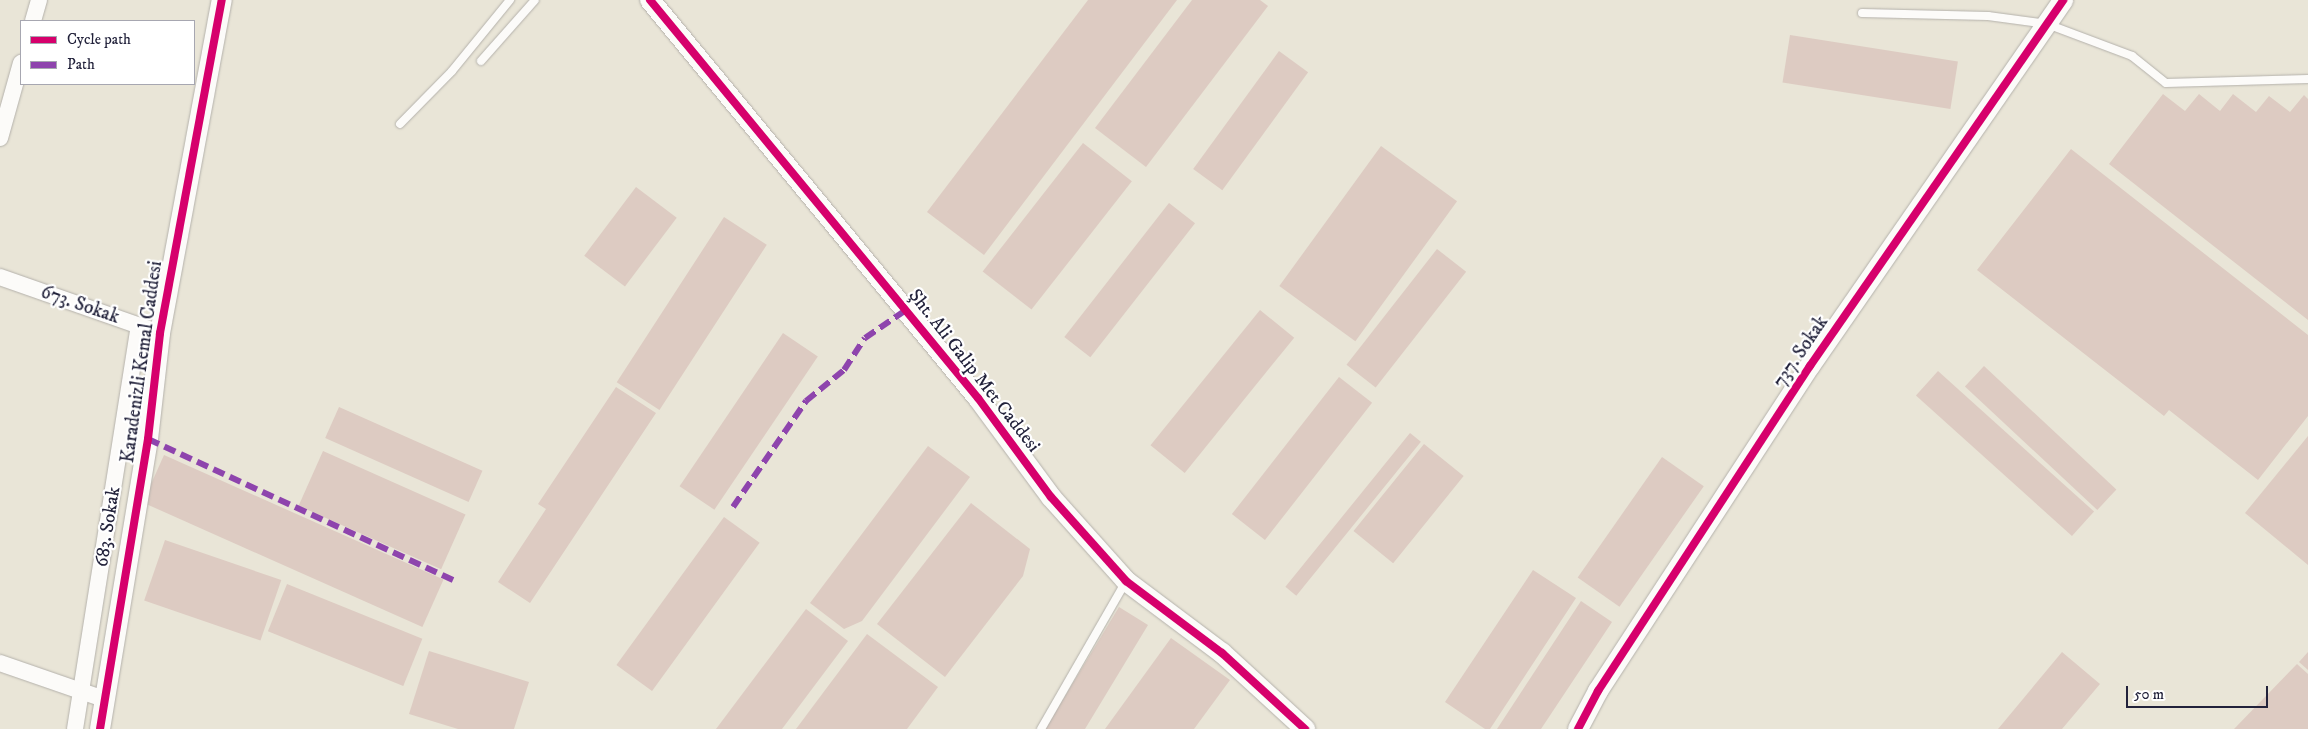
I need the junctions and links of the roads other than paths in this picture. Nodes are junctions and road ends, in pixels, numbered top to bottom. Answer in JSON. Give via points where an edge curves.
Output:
{"nodes":[{"id":1,"x":39,"y":0,"type":"edge"},
{"id":2,"x":222,"y":0,"type":"edge"},
{"id":3,"x":510,"y":0,"type":"edge"},
{"id":4,"x":535,"y":0,"type":"edge"},
{"id":5,"x":650,"y":0,"type":"edge"},
{"id":6,"x":2063,"y":0,"type":"edge"},
{"id":7,"x":1862,"y":13,"type":"dead end"},
{"id":8,"x":33,"y":20,"type":"edge"},
{"id":9,"x":2047,"y":24,"type":"junction"},
{"id":10,"x":481,"y":60,"type":"dead end"},
{"id":11,"x":20,"y":67,"type":"edge"},
{"id":12,"x":2308,"y":78,"type":"edge"},
{"id":13,"x":400,"y":124,"type":"dead end"},
{"id":14,"x":0,"y":138,"type":"edge"},
{"id":15,"x":0,"y":277,"type":"edge"},
{"id":16,"x":139,"y":326,"type":"junction"},
{"id":17,"x":160,"y":333,"type":"junction"},
{"id":18,"x":1126,"y":581,"type":"junction"},
{"id":19,"x":0,"y":663,"type":"edge"},
{"id":20,"x":82,"y":692,"type":"junction"},
{"id":21,"x":104,"y":700,"type":"junction"},
{"id":22,"x":75,"y":729,"type":"edge"},
{"id":23,"x":100,"y":729,"type":"edge"},
{"id":24,"x":1041,"y":729,"type":"edge"},
{"id":25,"x":1304,"y":729,"type":"edge"},
{"id":26,"x":1578,"y":729,"type":"edge"}],
"edges":[{"from":1,"to":8,"type":"street"},
{"from":2,"to":17,"type":"street","name":"Karadenizli Kemal Caddesi"},
{"from":3,"to":13,"type":"lane","via":[[452,71]]},
{"from":4,"to":10,"type":"lane"},
{"from":5,"to":18,"type":"street","name":"Şht. Ali Galip Met Caddesi","via":[[978,398],[1051,497]]},
{"from":6,"to":9,"type":"street","name":"737. Sokak"},
{"from":7,"to":9,"type":"lane","via":[[1988,16]]},
{"from":9,"to":12,"type":"lane","via":[[2132,56],[2166,83]]},
{"from":9,"to":26,"type":"street","name":"737. Sokak","via":[[1810,366],[1598,691]]},
{"from":11,"to":14,"type":"street"},
{"from":15,"to":16,"type":"street","name":"673. Sokak"},
{"from":16,"to":17,"type":"street","name":"673. Sokak"},
{"from":16,"to":20,"type":"street","name":"683. Sokak"},
{"from":17,"to":21,"type":"street","name":"Karadenizli Kemal Caddesi","via":[[148,439]]},
{"from":18,"to":24,"type":"lane"},
{"from":18,"to":25,"type":"street","name":"Şht. Ali Galip Met Caddesi","via":[[1222,653]]},
{"from":19,"to":20,"type":"street"},
{"from":20,"to":21,"type":"street"},
{"from":20,"to":22,"type":"street","name":"683. Sokak"},
{"from":21,"to":23,"type":"street","name":"Karadenizli Kemal Caddesi"}]}
